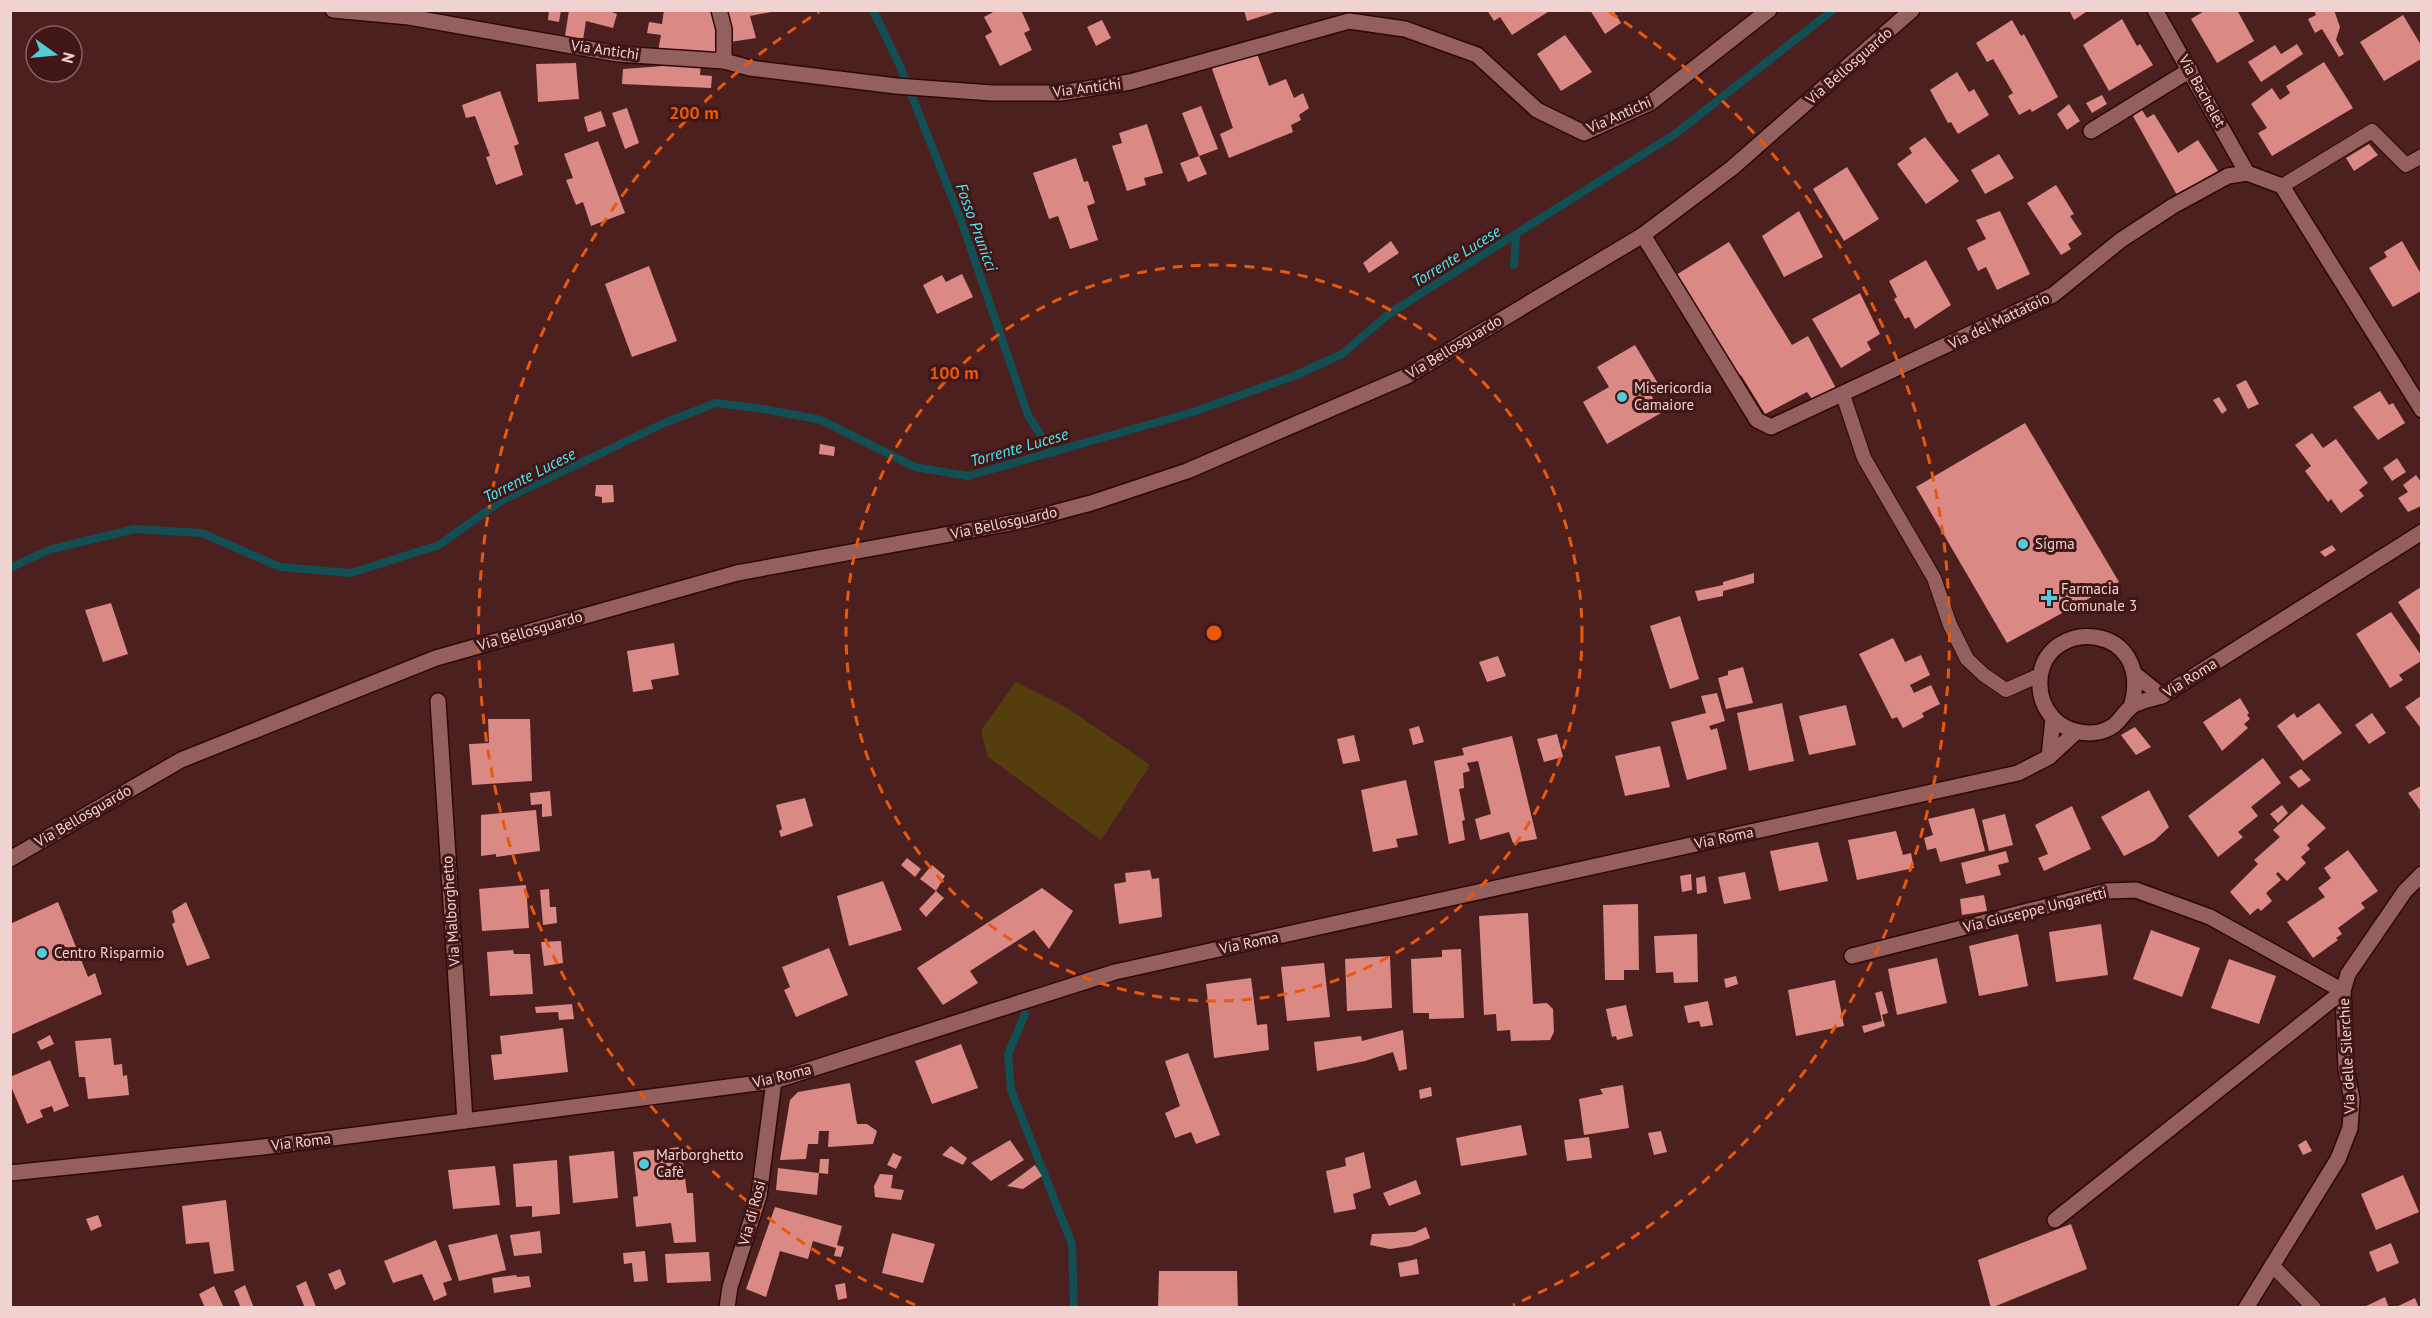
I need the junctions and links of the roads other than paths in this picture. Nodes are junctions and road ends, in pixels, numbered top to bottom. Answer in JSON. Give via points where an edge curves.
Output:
{"nodes":[{"id":1,"x":333,"y":10,"type":"edge"},
{"id":2,"x":719,"y":10,"type":"edge"},
{"id":3,"x":1770,"y":10,"type":"edge"},
{"id":4,"x":1912,"y":10,"type":"edge"},
{"id":5,"x":2155,"y":10,"type":"edge"},
{"id":6,"x":724,"y":61,"type":"junction"},
{"id":7,"x":2190,"y":69,"type":"junction"},
{"id":8,"x":2091,"y":131,"type":"dead end"},
{"id":9,"x":2421,"y":156,"type":"edge"},
{"id":10,"x":2247,"y":173,"type":"junction"},
{"id":11,"x":2282,"y":186,"type":"junction"},
{"id":12,"x":1643,"y":235,"type":"junction"},
{"id":13,"x":1843,"y":395,"type":"junction"},
{"id":14,"x":2421,"y":410,"type":"edge"},
{"id":15,"x":2421,"y":532,"type":"edge"},
{"id":16,"x":2040,"y":675,"type":"junction"},
{"id":17,"x":2136,"y":675,"type":"junction"},
{"id":18,"x":2162,"y":696,"type":"junction"},
{"id":19,"x":438,"y":701,"type":"dead end"},
{"id":20,"x":2131,"y":707,"type":"junction"},
{"id":21,"x":2053,"y":718,"type":"junction"},
{"id":22,"x":2076,"y":732,"type":"junction"},
{"id":23,"x":2049,"y":756,"type":"junction"},
{"id":24,"x":10,"y":859,"type":"edge"},
{"id":25,"x":2421,"y":874,"type":"edge"},
{"id":26,"x":1852,"y":957,"type":"dead end"},
{"id":27,"x":2343,"y":991,"type":"junction"},
{"id":28,"x":774,"y":1081,"type":"junction"},
{"id":29,"x":465,"y":1121,"type":"junction"},
{"id":30,"x":10,"y":1173,"type":"edge"},
{"id":31,"x":2055,"y":1220,"type":"dead end"},
{"id":32,"x":2272,"y":1265,"type":"junction"},
{"id":33,"x":728,"y":1308,"type":"edge"},
{"id":34,"x":2246,"y":1308,"type":"edge"},
{"id":35,"x":2313,"y":1308,"type":"edge"}],
"edges":[{"from":1,"to":6,"type":"street","name":"Via Antichi","via":[[409,17],[618,54]]},
{"from":2,"to":6,"type":"street"},
{"from":3,"to":6,"type":"street","name":"Via Antichi","via":[[1650,103],[1584,133],[1537,110],[1478,55],[1406,29],[1349,21],[1130,82],[1061,93],[896,86],[750,68]]},
{"from":4,"to":12,"type":"street","name":"Via Bellosguardo","via":[[1732,168]]},
{"from":5,"to":7,"type":"street","name":"Via Bachelet"},
{"from":7,"to":8,"type":"street"},
{"from":7,"to":10,"type":"street","name":"Via Bachelet"},
{"from":9,"to":11,"type":"lane","via":[[2406,165],[2372,131]]},
{"from":10,"to":11,"type":"street"},
{"from":10,"to":13,"type":"street","name":"Via del Mattatoio","via":[[2228,176],[2138,229],[2053,295]]},
{"from":11,"to":14,"type":"street"},
{"from":12,"to":13,"type":"street","name":"Via del Mattatoio","via":[[1756,420],[1771,427]]},
{"from":12,"to":24,"type":"street","name":"Via Bellosguardo","via":[[1407,376],[1187,471],[1027,520],[737,573],[436,658],[181,760]]},
{"from":13,"to":16,"type":"lane","via":[[1864,458],[1934,578],[1967,659],[2006,690]]},
{"from":15,"to":18,"type":"street","name":"Via Roma"},
{"from":16,"to":17,"type":"street","name":"Via Roma","via":[[2057,646],[2088,635],[2105,638],[2119,647],[2130,659]]},
{"from":16,"to":21,"type":"street","via":[[2042,698]]},
{"from":17,"to":18,"type":"street","name":"Via Roma"},
{"from":17,"to":20,"type":"street"},
{"from":18,"to":20,"type":"street","name":"Via Roma"},
{"from":19,"to":29,"type":"street","name":"Via Malborghetto"},
{"from":20,"to":22,"type":"street","name":"Via Roma","via":[[2111,727],[2093,733]]},
{"from":21,"to":22,"type":"street"},
{"from":21,"to":23,"type":"street"},
{"from":22,"to":23,"type":"street","name":"Via Roma"},
{"from":23,"to":28,"type":"street","name":"Via Roma","via":[[2018,773],[1115,972]]},
{"from":25,"to":27,"type":"street","name":"Via delle Silerchie","via":[[2404,891],[2348,974]]},
{"from":26,"to":27,"type":"street","name":"Via Giuseppe Ungaretti","via":[[2107,891],[2136,890],[2210,917]]},
{"from":27,"to":31,"type":"street"},
{"from":27,"to":32,"type":"street","name":"Via delle Silerchie","via":[[2346,1069],[2352,1098],[2350,1128],[2338,1159]]},
{"from":28,"to":29,"type":"street","name":"Via Roma"},
{"from":28,"to":33,"type":"street","name":"Via di Rosi","via":[[759,1196],[730,1287]]},
{"from":29,"to":30,"type":"street","name":"Via Roma"},
{"from":32,"to":34,"type":"street","name":"Via delle Silerchie"},
{"from":32,"to":35,"type":"lane"}]}
